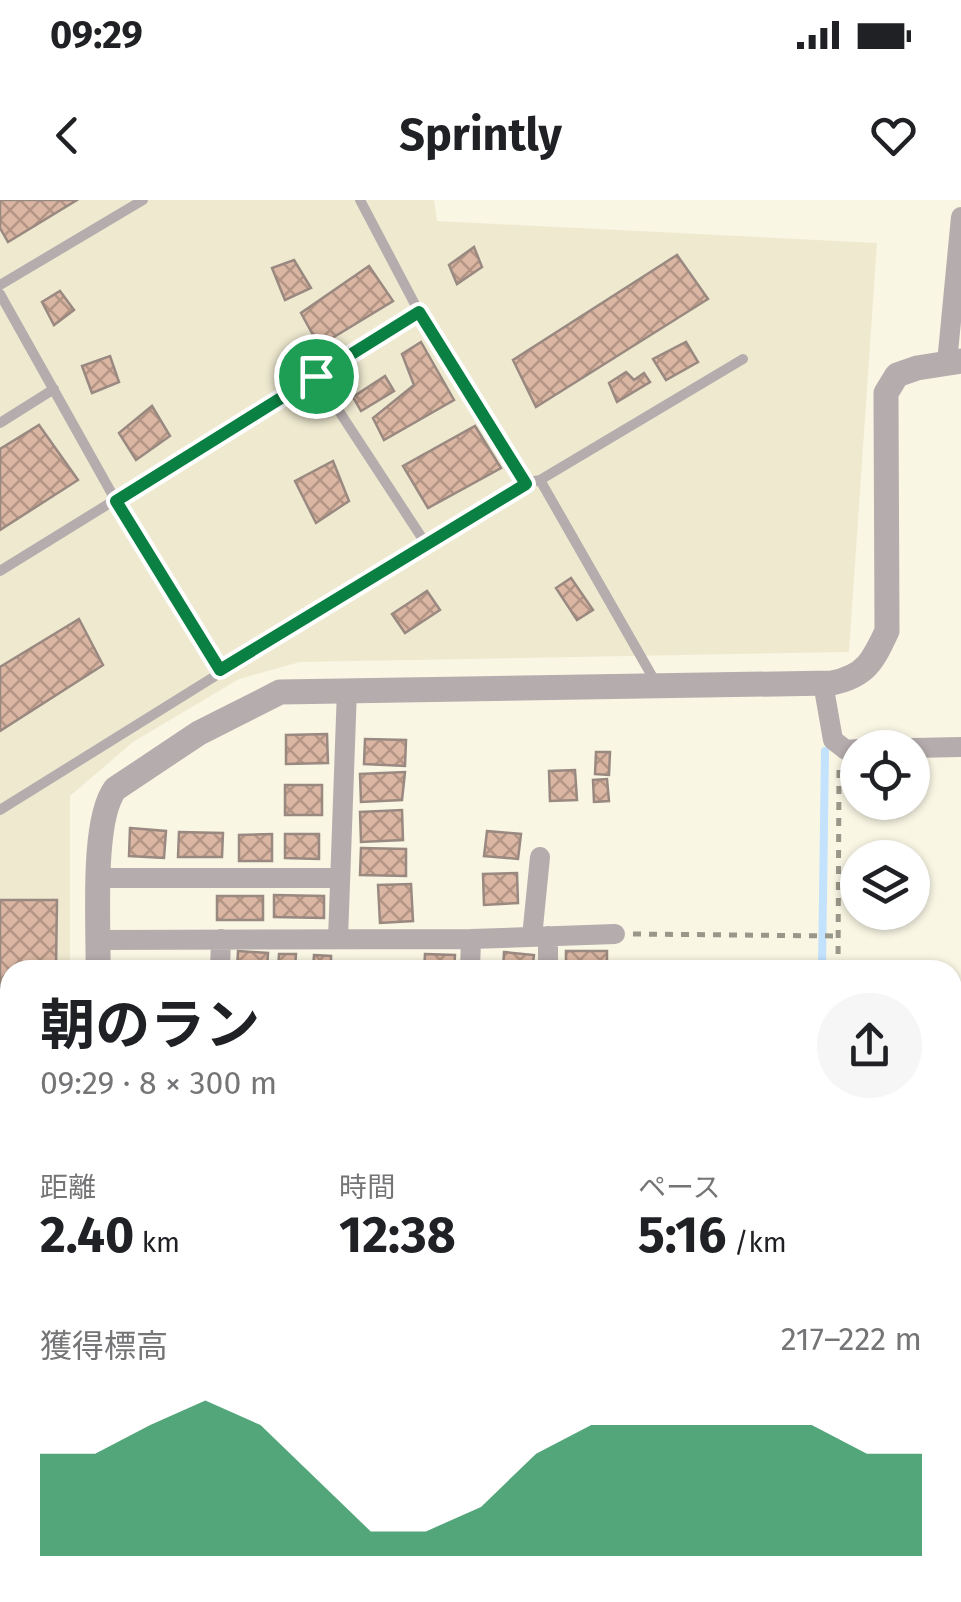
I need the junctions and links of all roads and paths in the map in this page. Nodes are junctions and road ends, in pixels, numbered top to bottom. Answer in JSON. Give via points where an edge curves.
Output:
{"nodes":[{"id":1,"x":142,"y":200,"type":"edge"},
{"id":2,"x":360,"y":200,"type":"edge"},
{"id":3,"x":961,"y":217,"type":"edge"},
{"id":4,"x":0,"y":285,"type":"edge"},
{"id":5,"x":0,"y":294,"type":"edge"},
{"id":6,"x":419,"y":312,"type":"junction"},
{"id":7,"x":743,"y":359,"type":"dead end"},
{"id":8,"x":954,"y":362,"type":"edge"},
{"id":9,"x":316,"y":376,"type":"junction"},
{"id":10,"x":54,"y":390,"type":"junction"},
{"id":11,"x":0,"y":422,"type":"edge"},
{"id":12,"x":540,"y":480,"type":"junction"},
{"id":13,"x":526,"y":484,"type":"junction"},
{"id":14,"x":116,"y":501,"type":"junction"},
{"id":15,"x":426,"y":544,"type":"junction"},
{"id":16,"x":0,"y":572,"type":"edge"},
{"id":17,"x":220,"y":670,"type":"junction"},
{"id":18,"x":823,"y":684,"type":"junction"},
{"id":19,"x":658,"y":686,"type":"junction"},
{"id":20,"x":347,"y":688,"type":"junction"},
{"id":21,"x":840,"y":745,"type":"edge"},
{"id":22,"x":930,"y":748,"type":"edge"},
{"id":23,"x":961,"y":748,"type":"edge"},
{"id":24,"x":839,"y":766,"type":"dead end"},
{"id":25,"x":0,"y":810,"type":"edge"},
{"id":26,"x":540,"y":857,"type":"dead end"},
{"id":27,"x":100,"y":878,"type":"junction"},
{"id":28,"x":340,"y":878,"type":"junction"},
{"id":29,"x":615,"y":934,"type":"joint"},
{"id":30,"x":540,"y":936,"type":"junction"},
{"id":31,"x":839,"y":936,"type":"junction"},
{"id":32,"x":221,"y":939,"type":"junction"},
{"id":33,"x":338,"y":939,"type":"junction"},
{"id":34,"x":471,"y":939,"type":"junction"},
{"id":35,"x":99,"y":940,"type":"junction"},
{"id":36,"x":98,"y":960,"type":"edge"},
{"id":37,"x":220,"y":960,"type":"edge"},
{"id":38,"x":470,"y":960,"type":"edge"},
{"id":39,"x":546,"y":960,"type":"edge"},
{"id":40,"x":838,"y":960,"type":"edge"}],
"edges":[{"from":1,"to":4,"type":"lane"},
{"from":2,"to":6,"type":"lane"},
{"from":3,"to":8,"type":"street"},
{"from":5,"to":10,"type":"lane"},
{"from":6,"to":9,"type":"lane"},
{"from":6,"to":13,"type":"lane"},
{"from":7,"to":12,"type":"lane"},
{"from":8,"to":18,"type":"street","via":[[896,375],[886,394],[887,630],[856,678]]},
{"from":9,"to":14,"type":"lane"},
{"from":9,"to":15,"type":"lane"},
{"from":10,"to":11,"type":"lane"},
{"from":10,"to":14,"type":"lane"},
{"from":12,"to":13,"type":"lane"},
{"from":12,"to":19,"type":"lane"},
{"from":13,"to":15,"type":"lane"},
{"from":14,"to":16,"type":"lane"},
{"from":14,"to":17,"type":"lane"},
{"from":15,"to":17,"type":"lane"},
{"from":17,"to":25,"type":"lane"},
{"from":18,"to":19,"type":"street"},
{"from":18,"to":21,"type":"street","via":[[833,740]]},
{"from":19,"to":20,"type":"street"},
{"from":20,"to":27,"type":"street","via":[[280,692],[115,789],[106,802]]},
{"from":20,"to":28,"type":"street"},
{"from":22,"to":23,"type":"street"},
{"from":24,"to":31,"type":"path"},
{"from":26,"to":30,"type":"street"},
{"from":27,"to":28,"type":"street"},
{"from":27,"to":35,"type":"street"},
{"from":28,"to":33,"type":"street"},
{"from":29,"to":30,"type":"street"},
{"from":29,"to":31,"type":"path"},
{"from":30,"to":34,"type":"street"},
{"from":30,"to":39,"type":"street"},
{"from":31,"to":40,"type":"path"},
{"from":32,"to":33,"type":"street"},
{"from":32,"to":35,"type":"street"},
{"from":32,"to":37,"type":"street"},
{"from":33,"to":34,"type":"street"},
{"from":34,"to":38,"type":"street"},
{"from":35,"to":36,"type":"street"}]}
